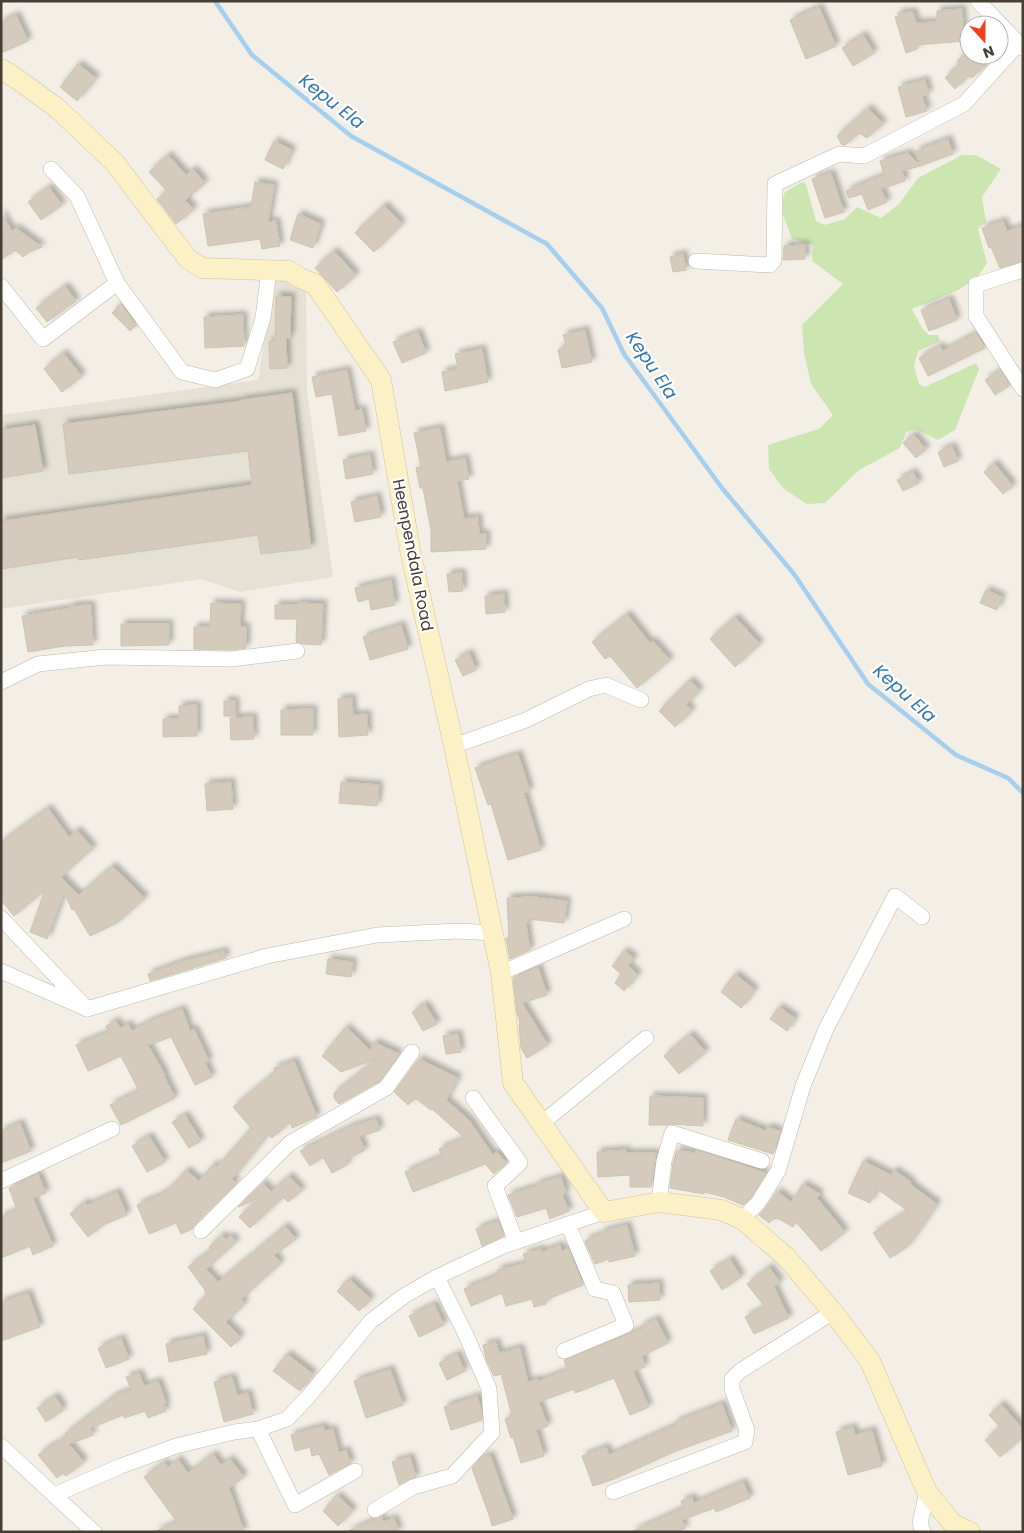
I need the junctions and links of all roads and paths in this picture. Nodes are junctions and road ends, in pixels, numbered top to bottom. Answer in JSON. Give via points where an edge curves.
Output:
{"nodes":[{"id":1,"x":978,"y":1,"type":"edge"},
{"id":2,"x":1020,"y":46,"type":"edge"},
{"id":3,"x":1,"y":69,"type":"edge"},
{"id":4,"x":52,"y":170,"type":"dead end"},
{"id":5,"x":696,"y":261,"type":"dead end"},
{"id":6,"x":269,"y":270,"type":"junction"},
{"id":7,"x":1023,"y":270,"type":"edge"},
{"id":8,"x":117,"y":283,"type":"junction"},
{"id":9,"x":1,"y":286,"type":"edge"},
{"id":10,"x":1023,"y":389,"type":"edge"},
{"id":11,"x":297,"y":651,"type":"dead end"},
{"id":12,"x":1,"y":682,"type":"edge"},
{"id":13,"x":641,"y":700,"type":"dead end"},
{"id":14,"x":454,"y":746,"type":"junction"},
{"id":15,"x":922,"y":917,"type":"dead end"},
{"id":16,"x":1,"y":918,"type":"edge"},
{"id":17,"x":624,"y":920,"type":"dead end"},
{"id":18,"x":494,"y":933,"type":"junction"},
{"id":19,"x":1,"y":971,"type":"edge"},
{"id":20,"x":501,"y":973,"type":"junction"},
{"id":21,"x":86,"y":1009,"type":"junction"},
{"id":22,"x":646,"y":1038,"type":"dead end"},
{"id":23,"x":412,"y":1052,"type":"dead end"},
{"id":24,"x":473,"y":1098,"type":"dead end"},
{"id":25,"x":542,"y":1123,"type":"junction"},
{"id":26,"x":112,"y":1129,"type":"dead end"},
{"id":27,"x":762,"y":1161,"type":"dead end"},
{"id":28,"x":1,"y":1181,"type":"edge"},
{"id":29,"x":659,"y":1202,"type":"junction"},
{"id":30,"x":604,"y":1212,"type":"junction"},
{"id":31,"x":742,"y":1219,"type":"junction"},
{"id":32,"x":568,"y":1224,"type":"junction"},
{"id":33,"x":201,"y":1231,"type":"dead end"},
{"id":34,"x":516,"y":1242,"type":"junction"},
{"id":35,"x":437,"y":1277,"type":"junction"},
{"id":36,"x":833,"y":1312,"type":"junction"},
{"id":37,"x":564,"y":1351,"type":"dead end"},
{"id":38,"x":258,"y":1429,"type":"junction"},
{"id":39,"x":1,"y":1446,"type":"edge"},
{"id":40,"x":355,"y":1471,"type":"dead end"},
{"id":41,"x":613,"y":1492,"type":"dead end"},
{"id":42,"x":927,"y":1492,"type":"junction"},
{"id":43,"x":54,"y":1495,"type":"junction"},
{"id":44,"x":375,"y":1510,"type":"dead end"},
{"id":45,"x":94,"y":1532,"type":"edge"},
{"id":46,"x":922,"y":1532,"type":"edge"},
{"id":47,"x":970,"y":1532,"type":"edge"}],
"edges":[{"from":1,"to":2,"type":"street"},
{"from":2,"to":5,"type":"street","via":[[964,104],[864,156],[839,154],[775,184],[774,260],[770,266]]},
{"from":3,"to":6,"type":"street","name":"Heenpendala Road","via":[[57,108],[114,162],[188,260],[202,268]]},
{"from":4,"to":8,"type":"street","via":[[77,196]]},
{"from":6,"to":8,"type":"street","via":[[263,318],[248,370],[215,380],[182,372]]},
{"from":6,"to":14,"type":"street","name":"Heenpendala Road","via":[[289,271],[315,284],[381,380],[411,555]]},
{"from":7,"to":10,"type":"street","via":[[976,285],[976,316]]},
{"from":8,"to":9,"type":"street","via":[[43,339]]},
{"from":11,"to":12,"type":"street","via":[[232,659],[106,657],[38,664]]},
{"from":13,"to":14,"type":"street","via":[[606,685],[589,689],[526,720]]},
{"from":14,"to":18,"type":"street","name":"Heenpendala Road"},
{"from":15,"to":31,"type":"street","via":[[895,896],[826,1029],[803,1086],[778,1171],[758,1203]]},
{"from":16,"to":21,"type":"street"},
{"from":17,"to":20,"type":"street"},
{"from":18,"to":20,"type":"street","name":"Heenpendala Road"},
{"from":18,"to":21,"type":"street","via":[[459,931],[377,935],[267,956]]},
{"from":19,"to":21,"type":"street"},
{"from":20,"to":25,"type":"street","name":"Heenpendala Road","via":[[513,1083]]},
{"from":22,"to":25,"type":"street"},
{"from":23,"to":33,"type":"street","via":[[386,1088],[290,1143]]},
{"from":24,"to":34,"type":"street","via":[[520,1163],[494,1186]]},
{"from":25,"to":30,"type":"street","name":"Heenpendala Road"},
{"from":26,"to":28,"type":"street"},
{"from":27,"to":29,"type":"street","via":[[672,1133],[664,1161]]},
{"from":29,"to":30,"type":"street"},
{"from":29,"to":31,"type":"street","via":[[721,1210]]},
{"from":30,"to":32,"type":"street"},
{"from":31,"to":36,"type":"street","via":[[786,1257]]},
{"from":32,"to":34,"type":"street"},
{"from":32,"to":37,"type":"street","via":[[595,1289],[613,1293],[626,1325]]},
{"from":34,"to":35,"type":"street"},
{"from":35,"to":38,"type":"street","via":[[371,1321],[287,1419]]},
{"from":35,"to":44,"type":"street","via":[[489,1389],[492,1433],[452,1476],[413,1487]]},
{"from":36,"to":41,"type":"street","via":[[732,1379],[732,1389],[747,1430],[745,1442]]},
{"from":36,"to":42,"type":"street","via":[[870,1361]]},
{"from":38,"to":40,"type":"street","via":[[295,1505]]},
{"from":38,"to":43,"type":"street","via":[[176,1446]]},
{"from":39,"to":43,"type":"street"},
{"from":42,"to":46,"type":"street","via":[[920,1522]]},
{"from":42,"to":47,"type":"street","via":[[953,1524]]},
{"from":43,"to":45,"type":"street"}]}
